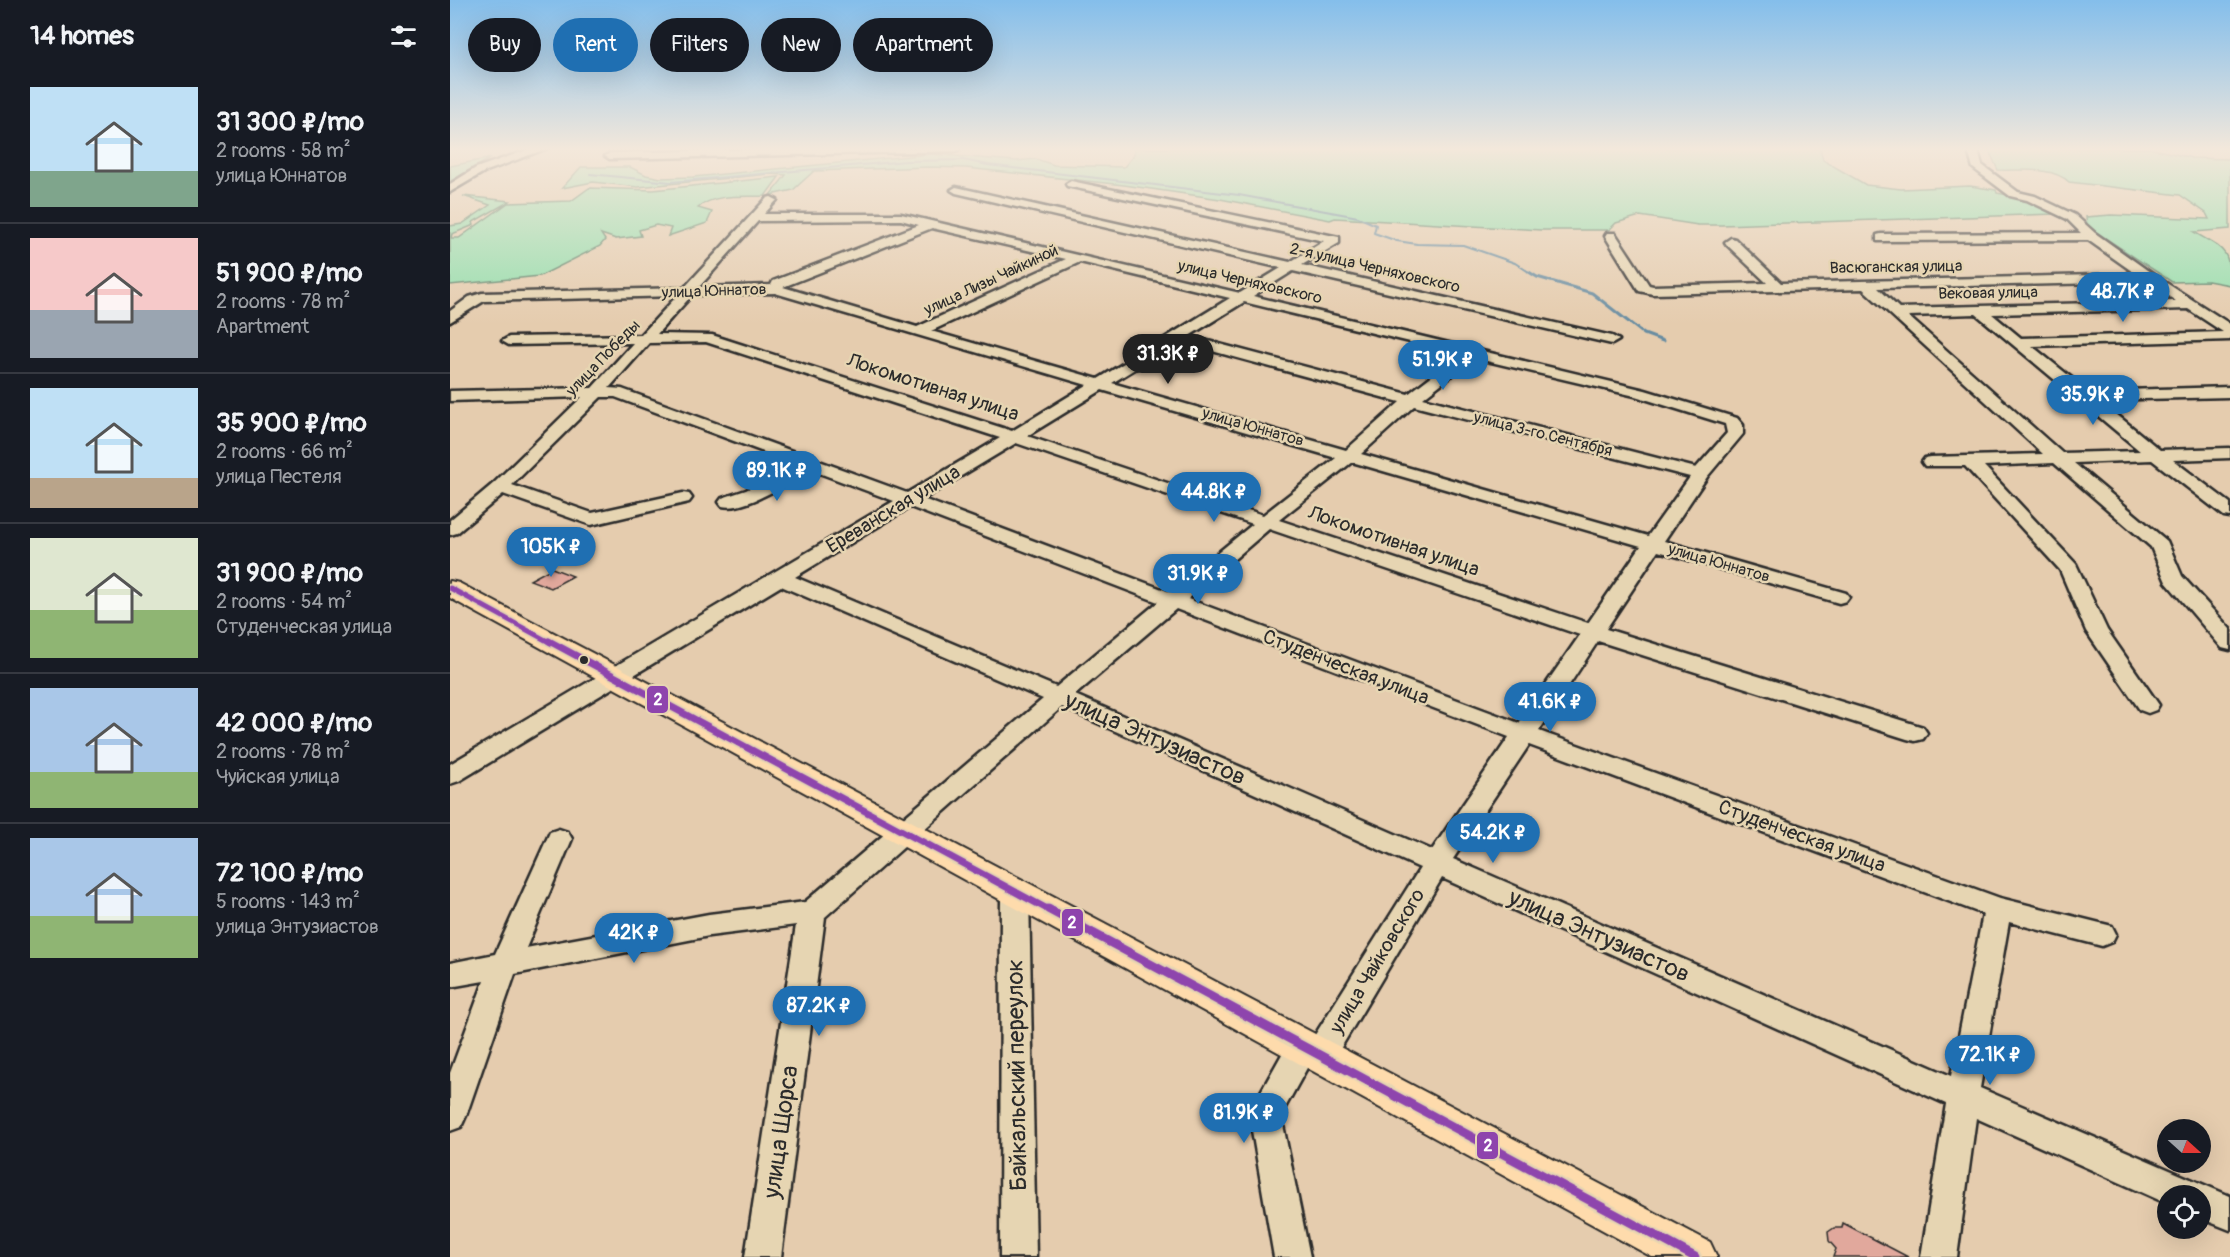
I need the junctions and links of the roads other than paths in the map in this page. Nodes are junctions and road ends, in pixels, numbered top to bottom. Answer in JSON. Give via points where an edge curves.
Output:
{"nodes":[{"id":1,"x":765,"y":207,"type":"edge"},
{"id":2,"x":1030,"y":207,"type":"edge"},
{"id":3,"x":1157,"y":207,"type":"edge"},
{"id":4,"x":1176,"y":207,"type":"edge"},
{"id":5,"x":2053,"y":207,"type":"edge"},
{"id":6,"x":755,"y":218,"type":"junction"},
{"id":7,"x":931,"y":224,"type":"junction"},
{"id":8,"x":1115,"y":226,"type":"junction"},
{"id":9,"x":1611,"y":236,"type":"dead end"},
{"id":10,"x":2091,"y":236,"type":"junction"},
{"id":11,"x":1881,"y":238,"type":"dead end"},
{"id":12,"x":1731,"y":242,"type":"dead end"},
{"id":13,"x":1078,"y":258,"type":"junction"},
{"id":14,"x":1293,"y":266,"type":"junction"},
{"id":15,"x":2149,"y":278,"type":"junction"},
{"id":16,"x":1865,"y":284,"type":"junction"},
{"id":17,"x":1777,"y":286,"type":"junction"},
{"id":18,"x":776,"y":289,"type":"junction"},
{"id":19,"x":686,"y":292,"type":"junction"},
{"id":20,"x":1241,"y":297,"type":"junction"},
{"id":21,"x":2190,"y":305,"type":"junction"},
{"id":22,"x":1979,"y":310,"type":"junction"},
{"id":23,"x":1895,"y":312,"type":"junction"},
{"id":24,"x":450,"y":318,"type":"edge"},
{"id":25,"x":2230,"y":330,"type":"edge"},
{"id":26,"x":918,"y":332,"type":"junction"},
{"id":27,"x":2230,"y":336,"type":"edge"},
{"id":28,"x":1177,"y":337,"type":"junction"},
{"id":29,"x":648,"y":338,"type":"junction"},
{"id":30,"x":1612,"y":340,"type":"dead end"},
{"id":31,"x":509,"y":341,"type":"dead end"},
{"id":32,"x":2018,"y":342,"type":"junction"},
{"id":33,"x":1471,"y":353,"type":"junction"},
{"id":34,"x":1100,"y":383,"type":"junction"},
{"id":35,"x":597,"y":392,"type":"junction"},
{"id":36,"x":2230,"y":392,"type":"edge"},
{"id":37,"x":450,"y":396,"type":"edge"},
{"id":38,"x":2084,"y":396,"type":"junction"},
{"id":39,"x":1411,"y":400,"type":"junction"},
{"id":40,"x":1731,"y":421,"type":"joint"},
{"id":41,"x":1014,"y":436,"type":"junction"},
{"id":42,"x":2230,"y":453,"type":"edge"},
{"id":43,"x":1350,"y":455,"type":"junction"},
{"id":44,"x":2156,"y":455,"type":"junction"},
{"id":45,"x":2058,"y":458,"type":"junction"},
{"id":46,"x":1970,"y":461,"type":"junction"},
{"id":47,"x":1931,"y":462,"type":"dead end"},
{"id":48,"x":809,"y":464,"type":"junction"},
{"id":49,"x":1701,"y":474,"type":"junction"},
{"id":50,"x":500,"y":487,"type":"junction"},
{"id":51,"x":683,"y":498,"type":"dead end"},
{"id":52,"x":908,"y":500,"type":"junction"},
{"id":53,"x":728,"y":502,"type":"dead end"},
{"id":54,"x":2230,"y":512,"type":"edge"},
{"id":55,"x":1267,"y":521,"type":"junction"},
{"id":56,"x":450,"y":530,"type":"edge"},
{"id":57,"x":1654,"y":545,"type":"junction"},
{"id":58,"x":778,"y":577,"type":"junction"},
{"id":59,"x":450,"y":588,"type":"edge"},
{"id":60,"x":1839,"y":597,"type":"dead end"},
{"id":61,"x":1173,"y":602,"type":"junction"},
{"id":62,"x":1593,"y":632,"type":"junction"},
{"id":63,"x":2230,"y":643,"type":"edge"},
{"id":64,"x":614,"y":676,"type":"junction"},
{"id":65,"x":1059,"y":697,"type":"junction"},
{"id":66,"x":2148,"y":705,"type":"dead end"},
{"id":67,"x":1915,"y":733,"type":"dead end"},
{"id":68,"x":1524,"y":734,"type":"junction"},
{"id":69,"x":450,"y":775,"type":"edge"},
{"id":70,"x":904,"y":834,"type":"junction"},
{"id":71,"x":559,"y":839,"type":"dead end"},
{"id":72,"x":1437,"y":863,"type":"junction"},
{"id":73,"x":1015,"y":894,"type":"junction"},
{"id":74,"x":1998,"y":908,"type":"junction"},
{"id":75,"x":812,"y":912,"type":"junction"},
{"id":76,"x":2102,"y":934,"type":"dead end"},
{"id":77,"x":504,"y":966,"type":"junction"},
{"id":78,"x":450,"y":975,"type":"edge"},
{"id":79,"x":1311,"y":1052,"type":"junction"},
{"id":80,"x":1963,"y":1097,"type":"junction"},
{"id":81,"x":450,"y":1116,"type":"edge"},
{"id":82,"x":2164,"y":1185,"type":"edge"},
{"id":83,"x":2211,"y":1205,"type":"edge"},
{"id":84,"x":2230,"y":1213,"type":"edge"},
{"id":85,"x":764,"y":1257,"type":"edge"},
{"id":86,"x":1018,"y":1257,"type":"edge"},
{"id":87,"x":1292,"y":1257,"type":"edge"},
{"id":88,"x":1695,"y":1257,"type":"edge"},
{"id":89,"x":1939,"y":1257,"type":"edge"}],
"edges":[{"from":1,"to":6,"type":"street","name":"улица Победы"},
{"from":2,"to":8,"type":"street","name":"2-я улица Черняховского"},
{"from":3,"to":8,"type":"street"},
{"from":4,"to":14,"type":"street","name":"Ереванская улица","via":[[1335,240]]},
{"from":5,"to":10,"type":"street"},
{"from":6,"to":7,"type":"street","name":"улица Черняховского","via":[[881,216]]},
{"from":6,"to":19,"type":"street","name":"улица Победы"},
{"from":7,"to":13,"type":"street","name":"улица Черняховского"},
{"from":7,"to":18,"type":"street","via":[[778,284]]},
{"from":8,"to":14,"type":"street","name":"2-я улица Черняховского"},
{"from":9,"to":17,"type":"street","name":"Васюганская улица","via":[[1644,288]]},
{"from":10,"to":11,"type":"street"},
{"from":10,"to":15,"type":"street"},
{"from":12,"to":17,"type":"street"},
{"from":13,"to":20,"type":"street","name":"улица Черняховского"},
{"from":13,"to":26,"type":"street","name":"улица Лизы Чайкиной"},
{"from":14,"to":20,"type":"street","name":"Ереванская улица"},
{"from":14,"to":30,"type":"street","name":"2-я улица Черняховского"},
{"from":15,"to":16,"type":"street","name":"Васюганская улица"},
{"from":15,"to":21,"type":"street"},
{"from":16,"to":17,"type":"street","name":"Васюганская улица"},
{"from":16,"to":23,"type":"street"},
{"from":18,"to":19,"type":"street","name":"улица Юннатов"},
{"from":18,"to":26,"type":"street","name":"улица Юннатов"},
{"from":19,"to":24,"type":"street","name":"улица Юннатов","via":[[482,297]]},
{"from":19,"to":29,"type":"street","name":"улица Победы"},
{"from":20,"to":28,"type":"street","name":"Ереванская улица"},
{"from":20,"to":33,"type":"street","name":"улица Черняховского"},
{"from":21,"to":22,"type":"street","name":"Вековая улица"},
{"from":21,"to":25,"type":"street"},
{"from":22,"to":23,"type":"street","name":"Вековая улица"},
{"from":22,"to":32,"type":"street"},
{"from":23,"to":45,"type":"street"},
{"from":26,"to":34,"type":"street","name":"улица Юннатов"},
{"from":27,"to":32,"type":"street"},
{"from":28,"to":34,"type":"street","name":"Ереванская улица"},
{"from":28,"to":39,"type":"street","name":"улица 3-го Сентября"},
{"from":29,"to":31,"type":"street","name":"Локомотивная улица"},
{"from":29,"to":35,"type":"street","name":"улица Победы"},
{"from":29,"to":41,"type":"street","name":"Локомотивная улица","via":[[707,338]]},
{"from":32,"to":38,"type":"street"},
{"from":33,"to":39,"type":"street"},
{"from":33,"to":40,"type":"street","name":"улица Черняховского","via":[[1640,393]]},
{"from":34,"to":41,"type":"street","name":"Ереванская улица"},
{"from":34,"to":43,"type":"street","name":"улица Юннатов"},
{"from":35,"to":37,"type":"street","name":"Студенческая улица"},
{"from":35,"to":48,"type":"street","name":"Студенческая улица","via":[[617,392]]},
{"from":35,"to":50,"type":"street","name":"улица Победы"},
{"from":36,"to":38,"type":"street"},
{"from":38,"to":44,"type":"street"},
{"from":39,"to":43,"type":"street"},
{"from":39,"to":49,"type":"street","name":"улица 3-го Сентября"},
{"from":40,"to":49,"type":"street","name":"улица Чайковского","via":[[1735,434]]},
{"from":41,"to":52,"type":"street","name":"Ереванская улица"},
{"from":41,"to":55,"type":"street","name":"Локомотивная улица"},
{"from":42,"to":44,"type":"street"},
{"from":43,"to":55,"type":"street"},
{"from":43,"to":57,"type":"street","name":"улица Юннатов"},
{"from":44,"to":45,"type":"street"},
{"from":44,"to":54,"type":"street"},
{"from":45,"to":46,"type":"street"},
{"from":45,"to":63,"type":"street","via":[[2160,545],[2174,578]]},
{"from":46,"to":47,"type":"street"},
{"from":46,"to":66,"type":"street","via":[[2069,568],[2097,631]]},
{"from":48,"to":52,"type":"street","name":"Студенческая улица"},
{"from":48,"to":53,"type":"street"},
{"from":49,"to":57,"type":"street","name":"улица Чайковского"},
{"from":50,"to":51,"type":"street","via":[[591,519]]},
{"from":50,"to":56,"type":"street","name":"улица Победы"},
{"from":52,"to":58,"type":"street","name":"Ереванская улица"},
{"from":52,"to":61,"type":"street","name":"Студенческая улица"},
{"from":55,"to":61,"type":"street"},
{"from":55,"to":62,"type":"street","name":"Локомотивная улица"},
{"from":57,"to":60,"type":"street","name":"улица Юннатов"},
{"from":57,"to":62,"type":"street","name":"улица Чайковского"},
{"from":58,"to":64,"type":"street","name":"Ереванская улица"},
{"from":58,"to":65,"type":"street","name":"улица Энтузиастов"},
{"from":59,"to":64,"type":"main road"},
{"from":61,"to":65,"type":"street"},
{"from":61,"to":68,"type":"street","name":"Студенческая улица"},
{"from":62,"to":67,"type":"street","name":"Локомотивная улица"},
{"from":62,"to":68,"type":"street","name":"улица Чайковского"},
{"from":64,"to":69,"type":"street","name":"Ереванская улица"},
{"from":64,"to":70,"type":"main road"},
{"from":65,"to":70,"type":"street"},
{"from":65,"to":72,"type":"street","name":"улица Энтузиастов"},
{"from":68,"to":72,"type":"street","name":"улица Чайковского"},
{"from":68,"to":74,"type":"street","name":"Студенческая улица"},
{"from":70,"to":73,"type":"main road"},
{"from":70,"to":75,"type":"street"},
{"from":71,"to":77,"type":"street"},
{"from":72,"to":79,"type":"street","name":"улица Чайковского"},
{"from":72,"to":80,"type":"street","name":"улица Энтузиастов"},
{"from":73,"to":79,"type":"main road"},
{"from":73,"to":86,"type":"street","name":"Байкальский переулок"},
{"from":74,"to":76,"type":"street","name":"Студенческая улица"},
{"from":74,"to":80,"type":"street"},
{"from":75,"to":77,"type":"street","via":[[709,925]]},
{"from":75,"to":85,"type":"street","name":"улица Щорса"},
{"from":77,"to":78,"type":"street"},
{"from":77,"to":81,"type":"street"},
{"from":79,"to":87,"type":"street","name":"улица Чайковского","via":[[1265,1113]]},
{"from":79,"to":88,"type":"main road"},
{"from":80,"to":82,"type":"street","name":"улица Энтузиастов"},
{"from":80,"to":89,"type":"street"},
{"from":83,"to":84,"type":"street"}]}
